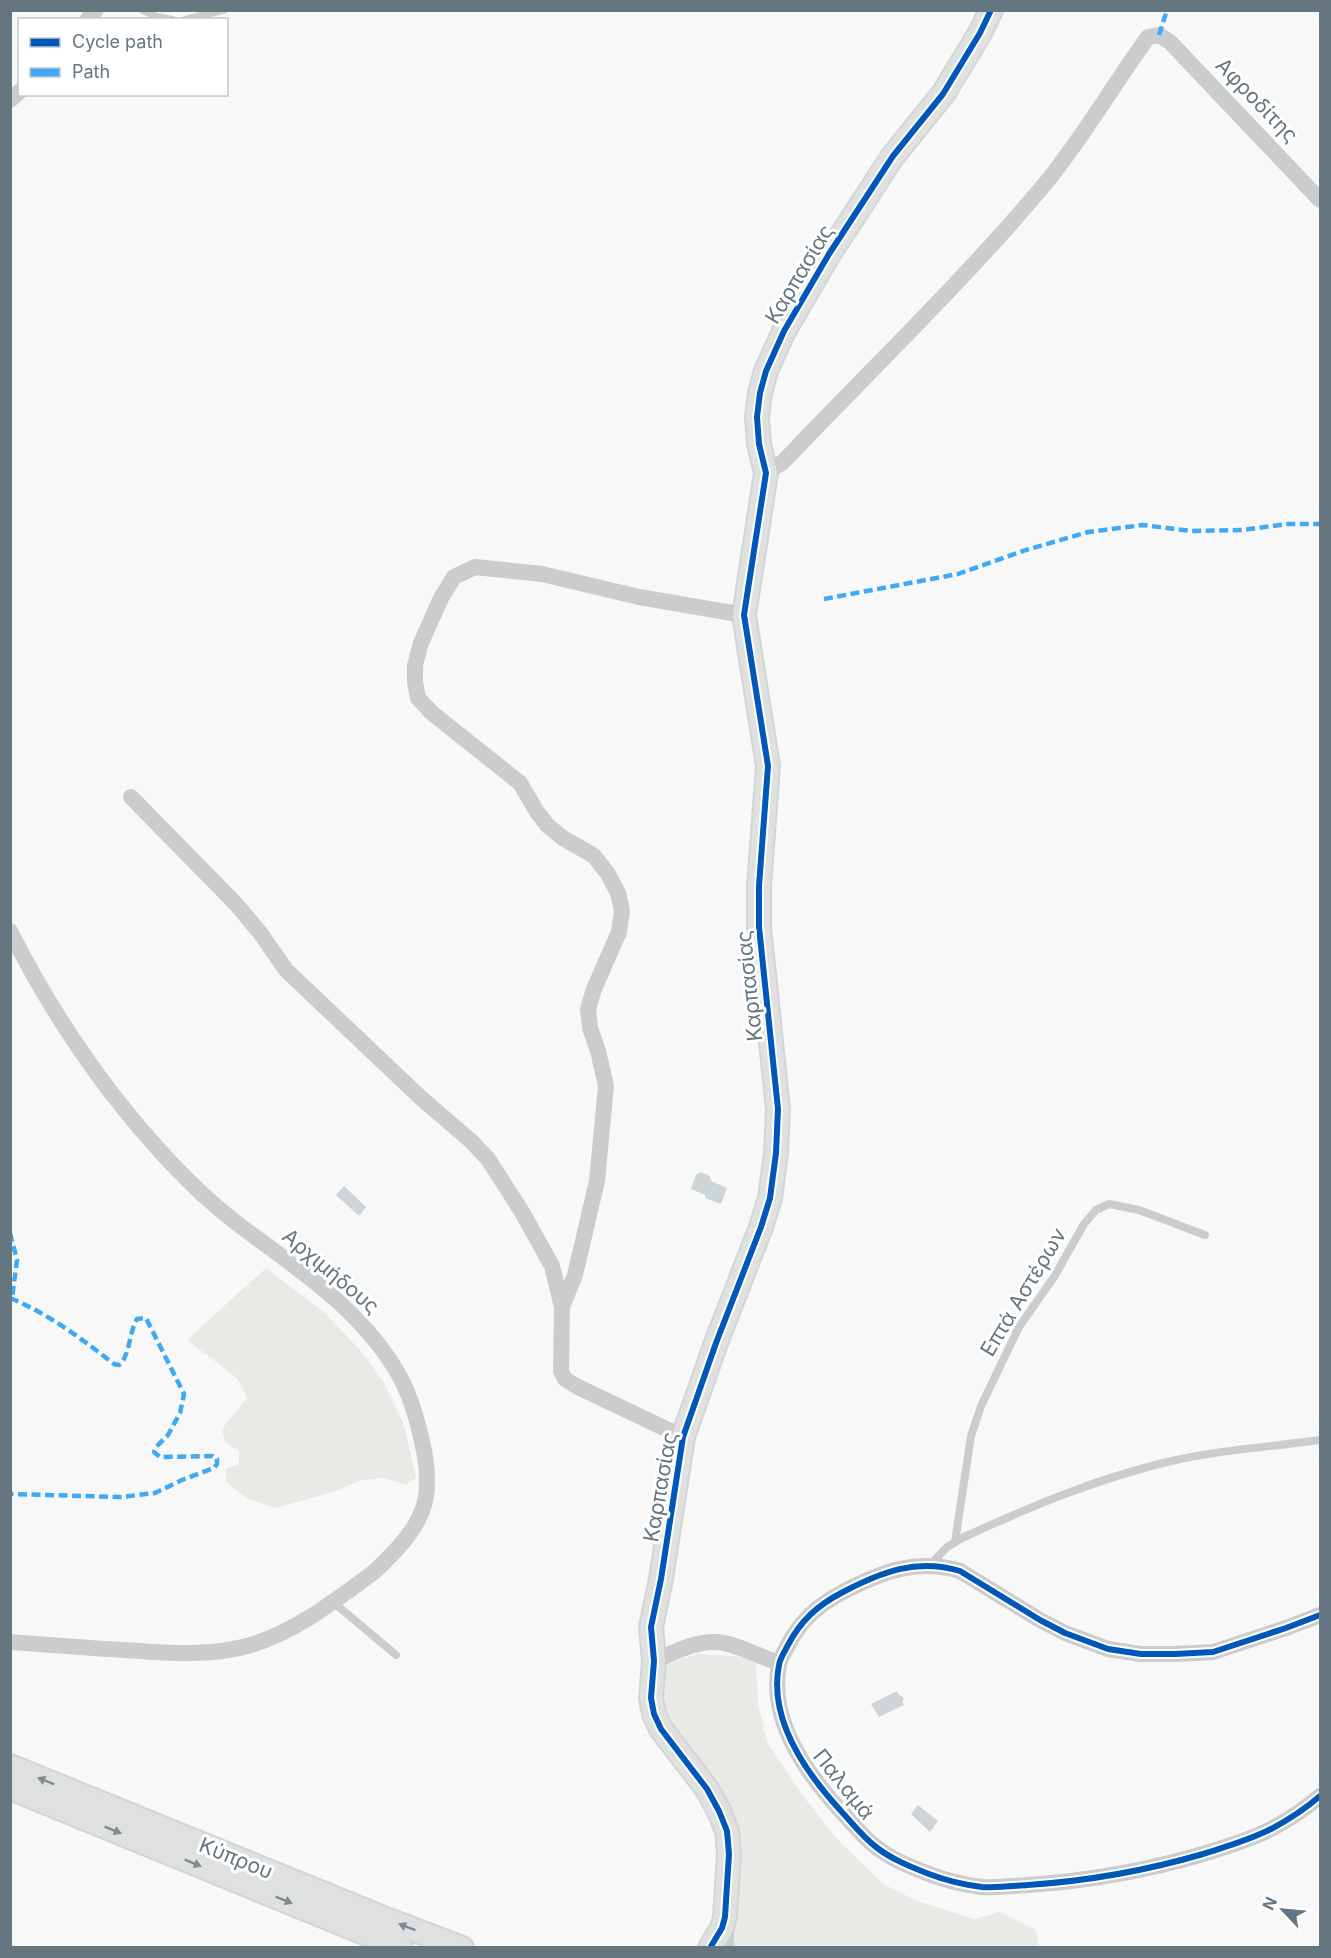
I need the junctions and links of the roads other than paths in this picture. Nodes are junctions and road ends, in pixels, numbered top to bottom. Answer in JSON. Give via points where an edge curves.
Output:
{"nodes":[{"id":1,"x":143,"y":10,"type":"edge"},
{"id":2,"x":223,"y":10,"type":"edge"},
{"id":3,"x":991,"y":10,"type":"edge"},
{"id":4,"x":162,"y":18,"type":"edge"},
{"id":5,"x":193,"y":18,"type":"edge"},
{"id":6,"x":1320,"y":200,"type":"edge"},
{"id":7,"x":766,"y":473,"type":"junction"},
{"id":8,"x":744,"y":615,"type":"junction"},
{"id":9,"x":131,"y":797,"type":"dead end"},
{"id":10,"x":10,"y":931,"type":"edge"},
{"id":11,"x":1205,"y":1235,"type":"dead end"},
{"id":12,"x":562,"y":1307,"type":"junction"},
{"id":13,"x":682,"y":1437,"type":"junction"},
{"id":14,"x":1320,"y":1440,"type":"edge"},
{"id":15,"x":955,"y":1542,"type":"junction"},
{"id":16,"x":930,"y":1565,"type":"junction"},
{"id":17,"x":333,"y":1602,"type":"junction"},
{"id":18,"x":1320,"y":1615,"type":"edge"},
{"id":19,"x":10,"y":1642,"type":"edge"},
{"id":20,"x":396,"y":1655,"type":"dead end"},
{"id":21,"x":654,"y":1661,"type":"junction"},
{"id":22,"x":779,"y":1663,"type":"junction"},
{"id":23,"x":10,"y":1766,"type":"edge"},
{"id":24,"x":10,"y":1788,"type":"edge"},
{"id":25,"x":1320,"y":1796,"type":"edge"},
{"id":26,"x":160,"y":1838,"type":"junction"},
{"id":27,"x":725,"y":1917,"type":"junction"},
{"id":28,"x":401,"y":1947,"type":"edge"},
{"id":29,"x":462,"y":1947,"type":"edge"},
{"id":30,"x":710,"y":1947,"type":"edge"},
{"id":31,"x":726,"y":1947,"type":"edge"}],
"edges":[{"from":1,"to":4,"type":"lane"},
{"from":2,"to":5,"type":"lane"},
{"from":3,"to":7,"type":"street","name":"Καρπασίας","via":[[943,94],[893,156],[784,331],[760,393],[759,444]]},
{"from":6,"to":7,"type":"street","name":"Αφροδίτης","via":[[1170,42],[1159,34],[1148,37],[1049,178],[967,271],[783,462]]},
{"from":7,"to":8,"type":"street","name":"Καρπασίας"},
{"from":8,"to":12,"type":"street","via":[[639,597],[542,574],[475,567],[454,577],[441,598],[415,665],[418,698],[520,783],[548,826],[594,856],[618,893],[622,911],[619,932],[588,1008],[606,1086],[597,1181],[575,1275]]},
{"from":8,"to":13,"type":"street","name":"Καρπασίας","via":[[768,766],[759,927],[778,1109],[776,1153],[761,1227]]},
{"from":9,"to":12,"type":"street","via":[[236,904],[286,970],[488,1159],[552,1266]]},
{"from":10,"to":17,"type":"street","name":"Αρχιμήδους","via":[[53,1010],[151,1143],[231,1219],[351,1313],[401,1378],[425,1455],[429,1485],[424,1511],[410,1535],[375,1571]]},
{"from":11,"to":15,"type":"lane","name":"Επτά Αστέρων","via":[[1139,1210],[1109,1204],[1096,1210],[1083,1224],[1054,1277],[1019,1327],[981,1406],[971,1436]]},
{"from":12,"to":13,"type":"street","via":[[561,1371],[566,1379]]},
{"from":13,"to":21,"type":"street","name":"Καρπασίας","via":[[651,1627]]},
{"from":14,"to":15,"type":"lane","via":[[1158,1464],[1064,1493]]},
{"from":15,"to":16,"type":"lane"},
{"from":16,"to":18,"type":"street","name":"Παλαμά","via":[[960,1571],[1065,1633],[1108,1649],[1141,1654],[1213,1652]]},
{"from":16,"to":22,"type":"street","name":"Παλαμά","via":[[895,1569],[830,1599],[797,1628]]},
{"from":17,"to":19,"type":"street","name":"Αρχιμήδους","via":[[314,1616],[251,1645],[208,1653]]},
{"from":17,"to":20,"type":"lane"},
{"from":21,"to":22,"type":"street","via":[[691,1646],[716,1642]]},
{"from":21,"to":27,"type":"street","name":"Καρπασίας","via":[[654,1714],[707,1789],[727,1831]]},
{"from":22,"to":25,"type":"street","name":"Παλαμά","via":[[780,1711],[795,1749],[832,1801],[876,1847],[930,1874],[958,1882],[983,1887],[1057,1883],[1175,1862],[1269,1830]]},
{"from":26,"to":23,"type":"street","name":"Κύπρου","one_way":true},
{"from":24,"to":26,"type":"street","name":"Κύπρου","one_way":true},
{"from":26,"to":28,"type":"street","name":"Κύπρου","one_way":true},
{"from":29,"to":26,"type":"street","name":"Κύπρου","one_way":true},
{"from":27,"to":30,"type":"street","name":"Καρπασίας"},
{"from":27,"to":31,"type":"street","name":"Καρπασίας"}]}
